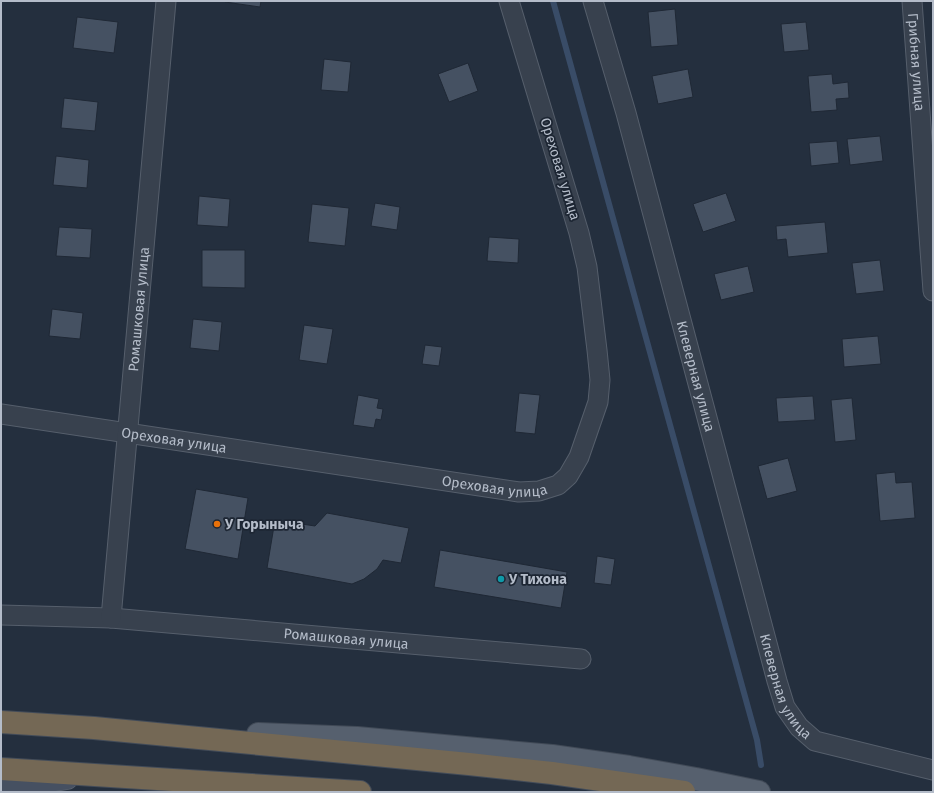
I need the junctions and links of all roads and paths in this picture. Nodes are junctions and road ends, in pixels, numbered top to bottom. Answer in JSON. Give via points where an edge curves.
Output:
{"nodes":[{"id":1,"x":166,"y":1,"type":"edge"},
{"id":2,"x":509,"y":1,"type":"edge"},
{"id":3,"x":593,"y":1,"type":"edge"},
{"id":4,"x":912,"y":1,"type":"edge"},
{"id":5,"x":933,"y":291,"type":"edge"},
{"id":6,"x":1,"y":414,"type":"edge"},
{"id":7,"x":127,"y":433,"type":"junction"},
{"id":8,"x":1,"y":615,"type":"edge"},
{"id":9,"x":111,"y":618,"type":"junction"},
{"id":10,"x":581,"y":659,"type":"dead end"},
{"id":11,"x":1,"y":722,"type":"edge"},
{"id":12,"x":94,"y":728,"type":"junction"},
{"id":13,"x":1,"y":769,"type":"edge"},
{"id":14,"x":933,"y":770,"type":"edge"},
{"id":15,"x":93,"y":774,"type":"junction"},
{"id":16,"x":1,"y":788,"type":"edge"},
{"id":17,"x":360,"y":792,"type":"edge"},
{"id":18,"x":684,"y":792,"type":"edge"},
{"id":19,"x":759,"y":792,"type":"edge"}],
"edges":[{"from":1,"to":7,"type":"street","name":"Ромашковая улица"},
{"from":2,"to":7,"type":"street","name":"Ореховая улица","via":[[587,267],[600,380],[598,402],[579,457],[568,476],[558,485],[539,491],[519,492]]},
{"from":3,"to":14,"type":"street","name":"Клеверная улица","via":[[626,113],[785,707],[799,727],[815,741]]},
{"from":4,"to":5,"type":"street","name":"Грибная улица"},
{"from":6,"to":7,"type":"street","name":"Ореховая улица"},
{"from":7,"to":9,"type":"street","name":"Ромашковая улица"},
{"from":8,"to":9,"type":"street","name":"Ромашковая улица"},
{"from":9,"to":10,"type":"street","name":"Ромашковая улица"},
{"from":11,"to":12,"type":"highway"},
{"from":12,"to":18,"type":"highway","via":[[552,773]]},
{"from":12,"to":19,"type":"main road","via":[[357,738],[492,750],[629,767]]},
{"from":13,"to":15,"type":"highway"},
{"from":15,"to":16,"type":"street"},
{"from":15,"to":17,"type":"highway"}]}
